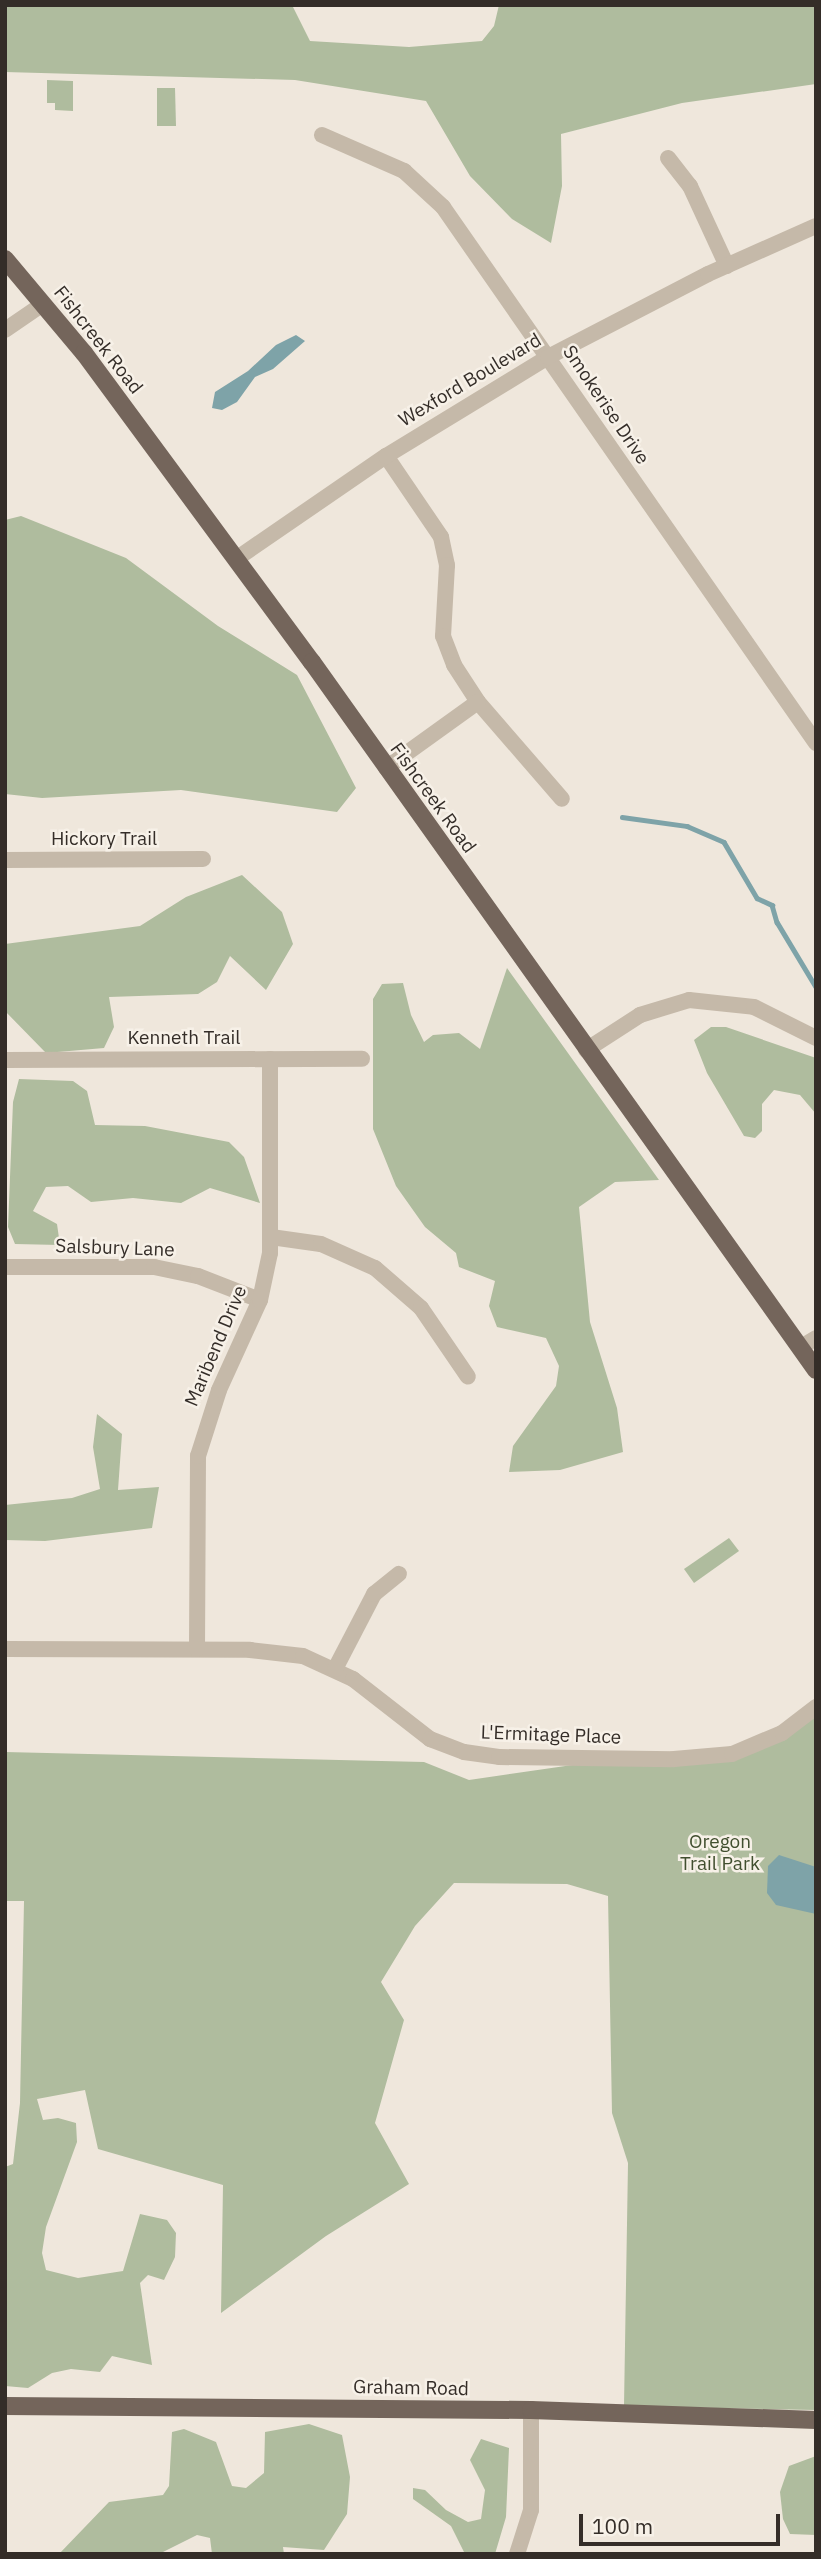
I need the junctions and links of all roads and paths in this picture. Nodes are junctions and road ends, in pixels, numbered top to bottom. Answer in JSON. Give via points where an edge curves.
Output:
{"nodes":[{"id":1,"x":322,"y":135,"type":"dead end"},
{"id":2,"x":668,"y":158,"type":"dead end"},
{"id":3,"x":816,"y":226,"type":"edge"},
{"id":4,"x":5,"y":259,"type":"edge"},
{"id":5,"x":727,"y":266,"type":"junction"},
{"id":6,"x":43,"y":304,"type":"junction"},
{"id":7,"x":5,"y":330,"type":"edge"},
{"id":8,"x":548,"y":357,"type":"junction"},
{"id":9,"x":386,"y":456,"type":"junction"},
{"id":10,"x":236,"y":559,"type":"junction"},
{"id":11,"x":478,"y":702,"type":"junction"},
{"id":12,"x":816,"y":743,"type":"edge"},
{"id":13,"x":386,"y":768,"type":"junction"},
{"id":14,"x":562,"y":799,"type":"dead end"},
{"id":15,"x":203,"y":859,"type":"dead end"},
{"id":16,"x":5,"y":860,"type":"edge"},
{"id":17,"x":816,"y":1038,"type":"edge"},
{"id":18,"x":586,"y":1049,"type":"junction"},
{"id":19,"x":270,"y":1059,"type":"junction"},
{"id":20,"x":362,"y":1059,"type":"dead end"},
{"id":21,"x":5,"y":1060,"type":"edge"},
{"id":22,"x":271,"y":1237,"type":"junction"},
{"id":23,"x":5,"y":1267,"type":"edge"},
{"id":24,"x":260,"y":1300,"type":"junction"},
{"id":25,"x":808,"y":1343,"type":"edge"},
{"id":26,"x":816,"y":1370,"type":"edge"},
{"id":27,"x":468,"y":1377,"type":"dead end"},
{"id":28,"x":399,"y":1574,"type":"dead end"},
{"id":29,"x":5,"y":1649,"type":"edge"},
{"id":30,"x":197,"y":1649,"type":"junction"},
{"id":31,"x":335,"y":1669,"type":"junction"},
{"id":32,"x":816,"y":1707,"type":"edge"},
{"id":33,"x":5,"y":2406,"type":"edge"},
{"id":34,"x":531,"y":2410,"type":"junction"},
{"id":35,"x":816,"y":2420,"type":"edge"},
{"id":36,"x":517,"y":2554,"type":"edge"}],
"edges":[{"from":1,"to":8,"type":"street","name":"Smokerise Drive","via":[[404,172],[426,188]]},
{"from":2,"to":5,"type":"street","via":[[690,186]]},
{"from":3,"to":5,"type":"street","name":"Wexford Boulevard"},
{"from":4,"to":6,"type":"main road","name":"Fishcreek Road"},
{"from":5,"to":8,"type":"street","name":"Wexford Boulevard"},
{"from":6,"to":7,"type":"street"},
{"from":6,"to":10,"type":"main road","name":"Fishcreek Road"},
{"from":8,"to":9,"type":"street","name":"Wexford Boulevard"},
{"from":8,"to":12,"type":"street","name":"Smokerise Drive"},
{"from":9,"to":10,"type":"street","name":"Wexford Boulevard"},
{"from":9,"to":11,"type":"street","via":[[419,501],[439,558],[443,636],[454,665]]},
{"from":10,"to":13,"type":"main road","name":"Fishcreek Road"},
{"from":11,"to":13,"type":"street"},
{"from":11,"to":14,"type":"street"},
{"from":13,"to":18,"type":"main road","name":"Fishcreek Road"},
{"from":15,"to":16,"type":"street","name":"Hickory Trail"},
{"from":17,"to":18,"type":"street","via":[[754,1007],[698,1000],[640,1015]]},
{"from":18,"to":25,"type":"main road","name":"Fishcreek Road"},
{"from":19,"to":20,"type":"street","name":"Kenneth Trail"},
{"from":19,"to":21,"type":"street","name":"Kenneth Trail"},
{"from":19,"to":22,"type":"street","name":"Maribend Drive"},
{"from":22,"to":24,"type":"street","name":"Maribend Drive"},
{"from":22,"to":27,"type":"street","via":[[321,1244],[375,1268],[421,1308]]},
{"from":23,"to":24,"type":"street","name":"Salsbury Lane","via":[[154,1267],[198,1276]]},
{"from":24,"to":30,"type":"street","name":"Maribend Drive","via":[[219,1390],[198,1456]]},
{"from":25,"to":26,"type":"main road","name":"Fishcreek Road"},
{"from":28,"to":31,"type":"street","via":[[374,1594]]},
{"from":29,"to":30,"type":"street","name":"L'Ermitage Place"},
{"from":30,"to":31,"type":"street","name":"L'Ermitage Place","via":[[279,1652]]},
{"from":31,"to":32,"type":"street","name":"L'Ermitage Place","via":[[430,1739],[464,1752],[499,1757],[674,1759],[732,1754],[782,1732]]},
{"from":33,"to":34,"type":"main road","name":"Graham Road"},
{"from":34,"to":35,"type":"main road","name":"Graham Road"},
{"from":34,"to":36,"type":"street","via":[[531,2510]]}]}
